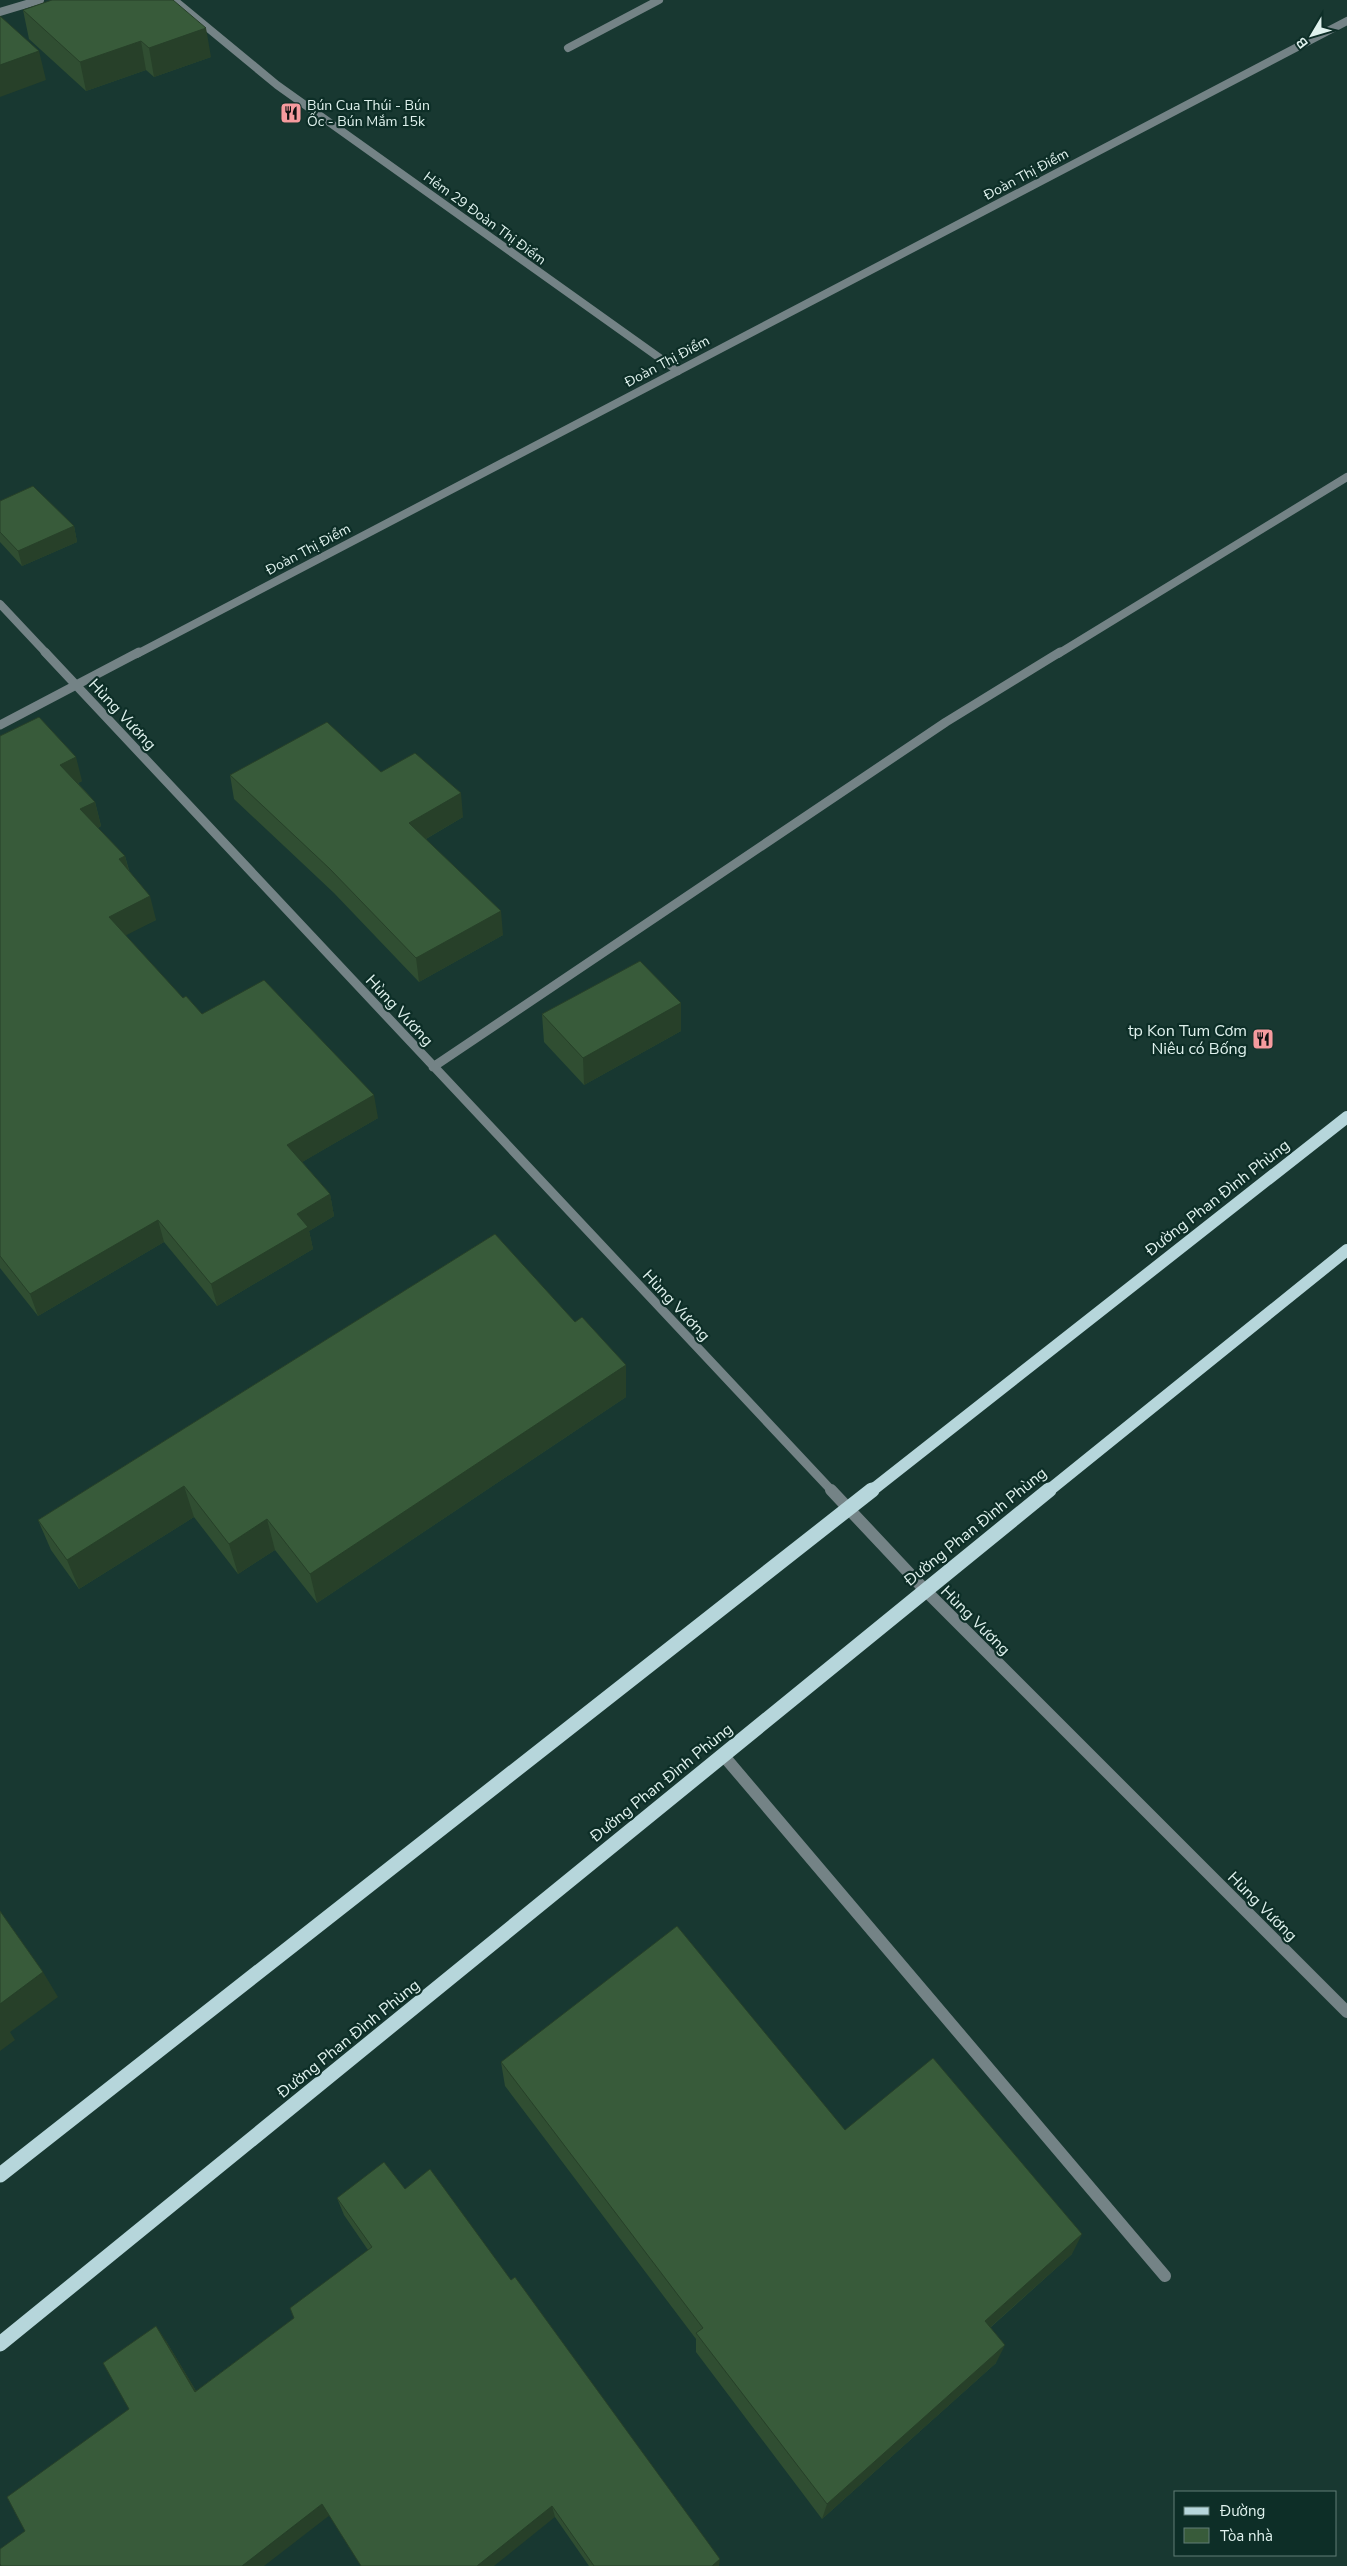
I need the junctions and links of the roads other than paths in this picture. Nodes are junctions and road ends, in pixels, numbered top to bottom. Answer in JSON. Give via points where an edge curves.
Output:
{"nodes":[{"id":1,"x":40,"y":0,"type":"edge"},
{"id":2,"x":174,"y":0,"type":"edge"},
{"id":3,"x":659,"y":0,"type":"edge"},
{"id":4,"x":0,"y":12,"type":"edge"},
{"id":5,"x":1347,"y":22,"type":"edge"},
{"id":6,"x":568,"y":48,"type":"dead end"},
{"id":7,"x":678,"y":371,"type":"junction"},
{"id":8,"x":1347,"y":477,"type":"edge"},
{"id":9,"x":0,"y":604,"type":"edge"},
{"id":10,"x":76,"y":686,"type":"junction"},
{"id":11,"x":0,"y":725,"type":"edge"},
{"id":12,"x":433,"y":1066,"type":"junction"},
{"id":13,"x":1347,"y":1117,"type":"edge"},
{"id":14,"x":1347,"y":1250,"type":"edge"},
{"id":15,"x":848,"y":1509,"type":"junction"},
{"id":16,"x":925,"y":1590,"type":"junction"},
{"id":17,"x":722,"y":1755,"type":"junction"},
{"id":18,"x":1347,"y":2012,"type":"edge"},
{"id":19,"x":0,"y":2175,"type":"edge"},
{"id":20,"x":1165,"y":2276,"type":"dead end"},
{"id":21,"x":0,"y":2344,"type":"edge"}],
"edges":[{"from":1,"to":4,"type":"street"},
{"from":2,"to":7,"type":"street","name":"Hẻm 29 Đoàn Thị Điểm","via":[[277,85]]},
{"from":3,"to":6,"type":"street"},
{"from":5,"to":7,"type":"street","name":"Đoàn Thị Điểm"},
{"from":7,"to":10,"type":"street","name":"Đoàn Thị Điểm"},
{"from":8,"to":12,"type":"street","via":[[946,722]]},
{"from":9,"to":10,"type":"street","name":"Hùng Vương"},
{"from":10,"to":11,"type":"street","name":"Đoàn Thị Điểm"},
{"from":10,"to":12,"type":"street","name":"Hùng Vương"},
{"from":12,"to":15,"type":"street","name":"Hùng Vương"},
{"from":13,"to":15,"type":"main road","name":"Đường Phan Đình Phùng"},
{"from":14,"to":16,"type":"main road","name":"Đường Phan Đình Phùng"},
{"from":15,"to":16,"type":"street","name":"Hùng Vương"},
{"from":15,"to":19,"type":"main road","name":"Đường Phan Đình Phùng"},
{"from":16,"to":17,"type":"main road","name":"Đường Phan Đình Phùng"},
{"from":16,"to":18,"type":"street","name":"Hùng Vương"},
{"from":17,"to":20,"type":"street"},
{"from":17,"to":21,"type":"main road","name":"Đường Phan Đình Phùng"}]}
